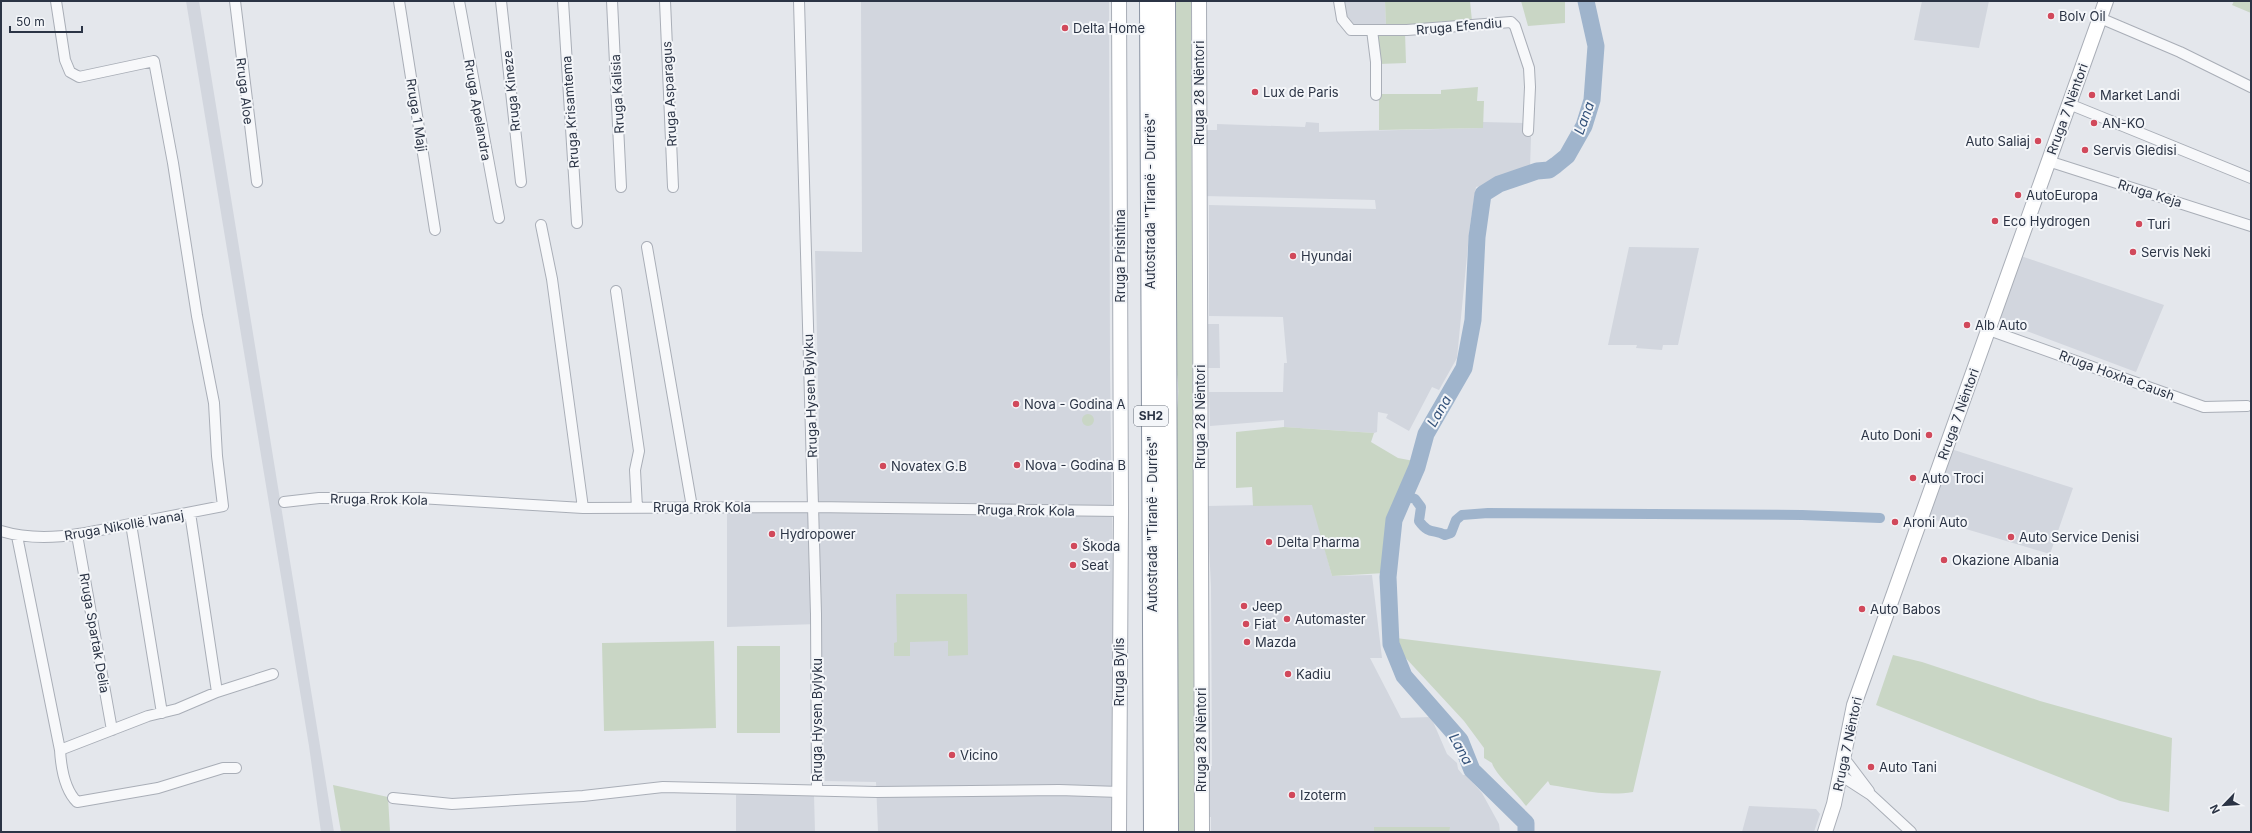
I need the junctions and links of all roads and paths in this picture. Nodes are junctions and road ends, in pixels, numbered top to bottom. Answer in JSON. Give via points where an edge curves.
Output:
{"nodes":[{"id":1,"x":56,"y":1,"type":"edge"},
{"id":2,"x":235,"y":1,"type":"edge"},
{"id":3,"x":399,"y":1,"type":"edge"},
{"id":4,"x":459,"y":1,"type":"edge"},
{"id":5,"x":501,"y":1,"type":"edge"},
{"id":6,"x":563,"y":1,"type":"edge"},
{"id":7,"x":612,"y":1,"type":"edge"},
{"id":8,"x":665,"y":1,"type":"edge"},
{"id":9,"x":799,"y":1,"type":"edge"},
{"id":10,"x":1119,"y":1,"type":"edge"},
{"id":11,"x":1149,"y":1,"type":"edge"},
{"id":12,"x":1166,"y":1,"type":"edge"},
{"id":13,"x":1199,"y":1,"type":"edge"},
{"id":14,"x":1339,"y":1,"type":"edge"},
{"id":15,"x":2106,"y":1,"type":"edge"},
{"id":16,"x":2100,"y":18,"type":"junction"},
{"id":17,"x":1372,"y":30,"type":"junction"},
{"id":18,"x":2251,"y":87,"type":"edge"},
{"id":19,"x":1376,"y":95,"type":"dead end"},
{"id":20,"x":2069,"y":104,"type":"junction"},
{"id":21,"x":1528,"y":131,"type":"dead end"},
{"id":22,"x":2048,"y":161,"type":"junction"},
{"id":23,"x":2251,"y":178,"type":"edge"},
{"id":24,"x":257,"y":182,"type":"dead end"},
{"id":25,"x":521,"y":182,"type":"dead end"},
{"id":26,"x":621,"y":187,"type":"dead end"},
{"id":27,"x":673,"y":187,"type":"dead end"},
{"id":28,"x":499,"y":218,"type":"dead end"},
{"id":29,"x":577,"y":223,"type":"dead end"},
{"id":30,"x":542,"y":225,"type":"dead end"},
{"id":31,"x":2251,"y":226,"type":"edge"},
{"id":32,"x":435,"y":230,"type":"dead end"},
{"id":33,"x":647,"y":247,"type":"dead end"},
{"id":34,"x":616,"y":291,"type":"dead end"},
{"id":35,"x":1989,"y":330,"type":"junction"},
{"id":36,"x":2247,"y":406,"type":"dead end"},
{"id":37,"x":284,"y":502,"type":"dead end"},
{"id":38,"x":692,"y":507,"type":"junction"},
{"id":39,"x":812,"y":507,"type":"junction"},
{"id":40,"x":583,"y":508,"type":"junction"},
{"id":41,"x":637,"y":508,"type":"junction"},
{"id":42,"x":1121,"y":511,"type":"junction"},
{"id":43,"x":190,"y":512,"type":"junction"},
{"id":44,"x":131,"y":524,"type":"junction"},
{"id":45,"x":1,"y":531,"type":"edge"},
{"id":46,"x":77,"y":535,"type":"junction"},
{"id":47,"x":18,"y":536,"type":"junction"},
{"id":48,"x":273,"y":674,"type":"dead end"},
{"id":49,"x":217,"y":692,"type":"junction"},
{"id":50,"x":162,"y":713,"type":"junction"},
{"id":51,"x":112,"y":730,"type":"junction"},
{"id":52,"x":60,"y":750,"type":"junction"},
{"id":53,"x":1844,"y":758,"type":"junction"},
{"id":54,"x":236,"y":768,"type":"dead end"},
{"id":55,"x":1840,"y":775,"type":"junction"},
{"id":56,"x":817,"y":790,"type":"junction"},
{"id":57,"x":1120,"y":792,"type":"junction"},
{"id":58,"x":1872,"y":794,"type":"junction"},
{"id":59,"x":393,"y":798,"type":"dead end"},
{"id":60,"x":1119,"y":832,"type":"edge"},
{"id":61,"x":1153,"y":832,"type":"edge"},
{"id":62,"x":1169,"y":832,"type":"edge"},
{"id":63,"x":1202,"y":832,"type":"edge"},
{"id":64,"x":1825,"y":832,"type":"edge"},
{"id":65,"x":1912,"y":832,"type":"edge"}],
"edges":[{"from":1,"to":43,"type":"street","name":"Rruga Nikollë Ivanaj","via":[[65,60],[70,72],[79,77],[154,61],[174,163],[197,316],[214,403],[223,506]]},
{"from":2,"to":24,"type":"street","name":"Rruga Aloe"},
{"from":3,"to":32,"type":"street","name":"Rruga 1 Maji"},
{"from":4,"to":28,"type":"street","name":"Rruga Apelandra"},
{"from":5,"to":25,"type":"street","name":"Rruga Kineze"},
{"from":6,"to":29,"type":"street","name":"Rruga Krisamtema"},
{"from":7,"to":26,"type":"street","name":"Rruga Kalisia"},
{"from":8,"to":27,"type":"street","name":"Rruga Asparagus"},
{"from":9,"to":39,"type":"street","name":"Rruga Hysen Bylyku"},
{"from":10,"to":42,"type":"main road","name":"Rruga Prishtina"},
{"from":11,"to":61,"type":"highway","name":"Autostrada \"Tiranë - Durrës\"","number":"SH2"},
{"from":12,"to":62,"type":"highway","name":"Autostrada \"Tiranë - Durrës\"","number":"SH2"},
{"from":13,"to":63,"type":"main road","name":"Rruga 28 Nëntori"},
{"from":14,"to":17,"type":"street","name":"Rruga Efendiu","via":[[1342,19],[1351,30]]},
{"from":15,"to":16,"type":"main road","name":"Rruga 7 Nëntori"},
{"from":16,"to":18,"type":"street","via":[[2180,52]]},
{"from":16,"to":20,"type":"main road","name":"Rruga 7 Nëntori"},
{"from":17,"to":19,"type":"street","via":[[1376,62]]},
{"from":17,"to":21,"type":"street","name":"Rruga Efendiu","via":[[1407,30],[1511,22],[1515,26],[1529,68]]},
{"from":20,"to":22,"type":"main road","name":"Rruga 7 Nëntori"},
{"from":20,"to":23,"type":"street"},
{"from":22,"to":31,"type":"street","name":"Rruga Keja"},
{"from":22,"to":35,"type":"main road","name":"Rruga 7 Nëntori"},
{"from":30,"to":40,"type":"street","via":[[552,279]]},
{"from":33,"to":38,"type":"street"},
{"from":34,"to":41,"type":"street","via":[[639,451],[635,470]]},
{"from":35,"to":36,"type":"street","name":"Rruga Hoxha Caush","via":[[2204,407]]},
{"from":35,"to":53,"type":"main road","name":"Rruga 7 Nëntori","via":[[1854,705]]},
{"from":37,"to":40,"type":"street","name":"Rruga Rrok Kola","via":[[319,498],[419,498]]},
{"from":38,"to":39,"type":"street","name":"Rruga Rrok Kola"},
{"from":38,"to":41,"type":"street","name":"Rruga Rrok Kola"},
{"from":39,"to":42,"type":"street","name":"Rruga Rrok Kola"},
{"from":39,"to":56,"type":"street","name":"Rruga Hysen Bylyku","via":[[818,711]]},
{"from":40,"to":41,"type":"street","name":"Rruga Rrok Kola"},
{"from":42,"to":57,"type":"main road","name":"Rruga Bylis"},
{"from":43,"to":44,"type":"street","name":"Rruga Nikollë Ivanaj"},
{"from":43,"to":49,"type":"street"},
{"from":44,"to":46,"type":"street","name":"Rruga Nikollë Ivanaj"},
{"from":44,"to":50,"type":"street"},
{"from":45,"to":47,"type":"street","name":"Rruga Nikollë Ivanaj"},
{"from":46,"to":47,"type":"street","name":"Rruga Nikollë Ivanaj"},
{"from":46,"to":51,"type":"street","name":"Rruga Spartak Delia"},
{"from":47,"to":52,"type":"street"},
{"from":48,"to":49,"type":"street"},
{"from":49,"to":50,"type":"street"},
{"from":50,"to":51,"type":"street"},
{"from":51,"to":52,"type":"street"},
{"from":52,"to":54,"type":"street","via":[[65,779],[77,802],[158,788],[223,768]]},
{"from":53,"to":55,"type":"main road","name":"Rruga 7 Nëntori"},
{"from":53,"to":58,"type":"street"},
{"from":55,"to":58,"type":"street"},
{"from":55,"to":64,"type":"main road","name":"Rruga 7 Nëntori"},
{"from":56,"to":57,"type":"street"},
{"from":56,"to":59,"type":"street","via":[[663,787],[583,796],[452,804]]},
{"from":57,"to":60,"type":"main road","name":"Rruga Bylis"},
{"from":58,"to":65,"type":"street"}]}
